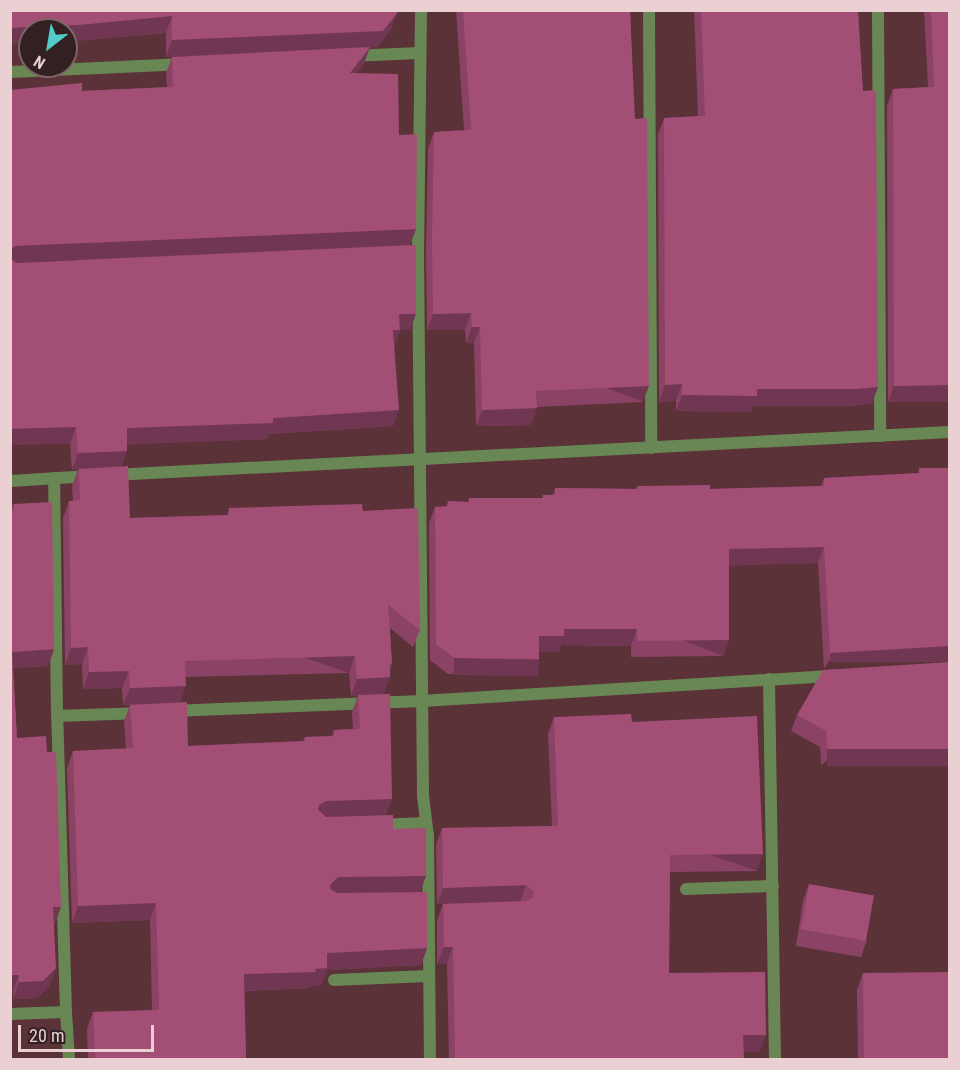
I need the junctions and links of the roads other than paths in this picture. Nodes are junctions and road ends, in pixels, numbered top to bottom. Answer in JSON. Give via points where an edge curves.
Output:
{"nodes":[{"id":1,"x":421,"y":10,"type":"edge"},
{"id":2,"x":649,"y":10,"type":"edge"},
{"id":3,"x":878,"y":10,"type":"edge"},
{"id":4,"x":420,"y":53,"type":"junction"},
{"id":5,"x":338,"y":57,"type":"edge"},
{"id":6,"x":198,"y":63,"type":"edge"},
{"id":7,"x":10,"y":72,"type":"edge"},
{"id":8,"x":418,"y":253,"type":"junction"},
{"id":9,"x":401,"y":254,"type":"edge"},
{"id":10,"x":950,"y":432,"type":"edge"},
{"id":11,"x":880,"y":436,"type":"junction"},
{"id":12,"x":651,"y":448,"type":"junction"},
{"id":13,"x":420,"y":459,"type":"junction"},
{"id":14,"x":54,"y":478,"type":"junction"},
{"id":15,"x":10,"y":481,"type":"edge"},
{"id":16,"x":848,"y":675,"type":"edge"},
{"id":17,"x":769,"y":679,"type":"junction"},
{"id":18,"x":422,"y":701,"type":"junction"},
{"id":19,"x":57,"y":716,"type":"junction"},
{"id":20,"x":425,"y":823,"type":"junction"},
{"id":21,"x":367,"y":825,"type":"edge"},
{"id":22,"x":772,"y":886,"type":"junction"},
{"id":23,"x":687,"y":889,"type":"dead end"},
{"id":24,"x":429,"y":976,"type":"junction"},
{"id":25,"x":334,"y":980,"type":"dead end"},
{"id":26,"x":66,"y":1012,"type":"junction"},
{"id":27,"x":10,"y":1014,"type":"edge"},
{"id":28,"x":69,"y":1059,"type":"edge"},
{"id":29,"x":430,"y":1059,"type":"edge"},
{"id":30,"x":775,"y":1059,"type":"edge"}],
"edges":[{"from":1,"to":4,"type":"street"},
{"from":2,"to":12,"type":"street"},
{"from":3,"to":11,"type":"street"},
{"from":4,"to":5,"type":"street"},
{"from":4,"to":8,"type":"street"},
{"from":6,"to":7,"type":"street"},
{"from":8,"to":9,"type":"street"},
{"from":8,"to":13,"type":"street"},
{"from":10,"to":11,"type":"street"},
{"from":11,"to":12,"type":"street"},
{"from":12,"to":13,"type":"street"},
{"from":13,"to":14,"type":"street"},
{"from":13,"to":18,"type":"street"},
{"from":14,"to":15,"type":"street"},
{"from":14,"to":19,"type":"street"},
{"from":16,"to":17,"type":"street"},
{"from":17,"to":18,"type":"street"},
{"from":17,"to":22,"type":"street"},
{"from":18,"to":19,"type":"street"},
{"from":18,"to":20,"type":"street"},
{"from":19,"to":26,"type":"street"},
{"from":20,"to":21,"type":"street"},
{"from":20,"to":24,"type":"street"},
{"from":22,"to":23,"type":"street"},
{"from":22,"to":30,"type":"street"},
{"from":24,"to":25,"type":"street"},
{"from":24,"to":29,"type":"street"},
{"from":26,"to":27,"type":"street"},
{"from":26,"to":28,"type":"street"}]}
